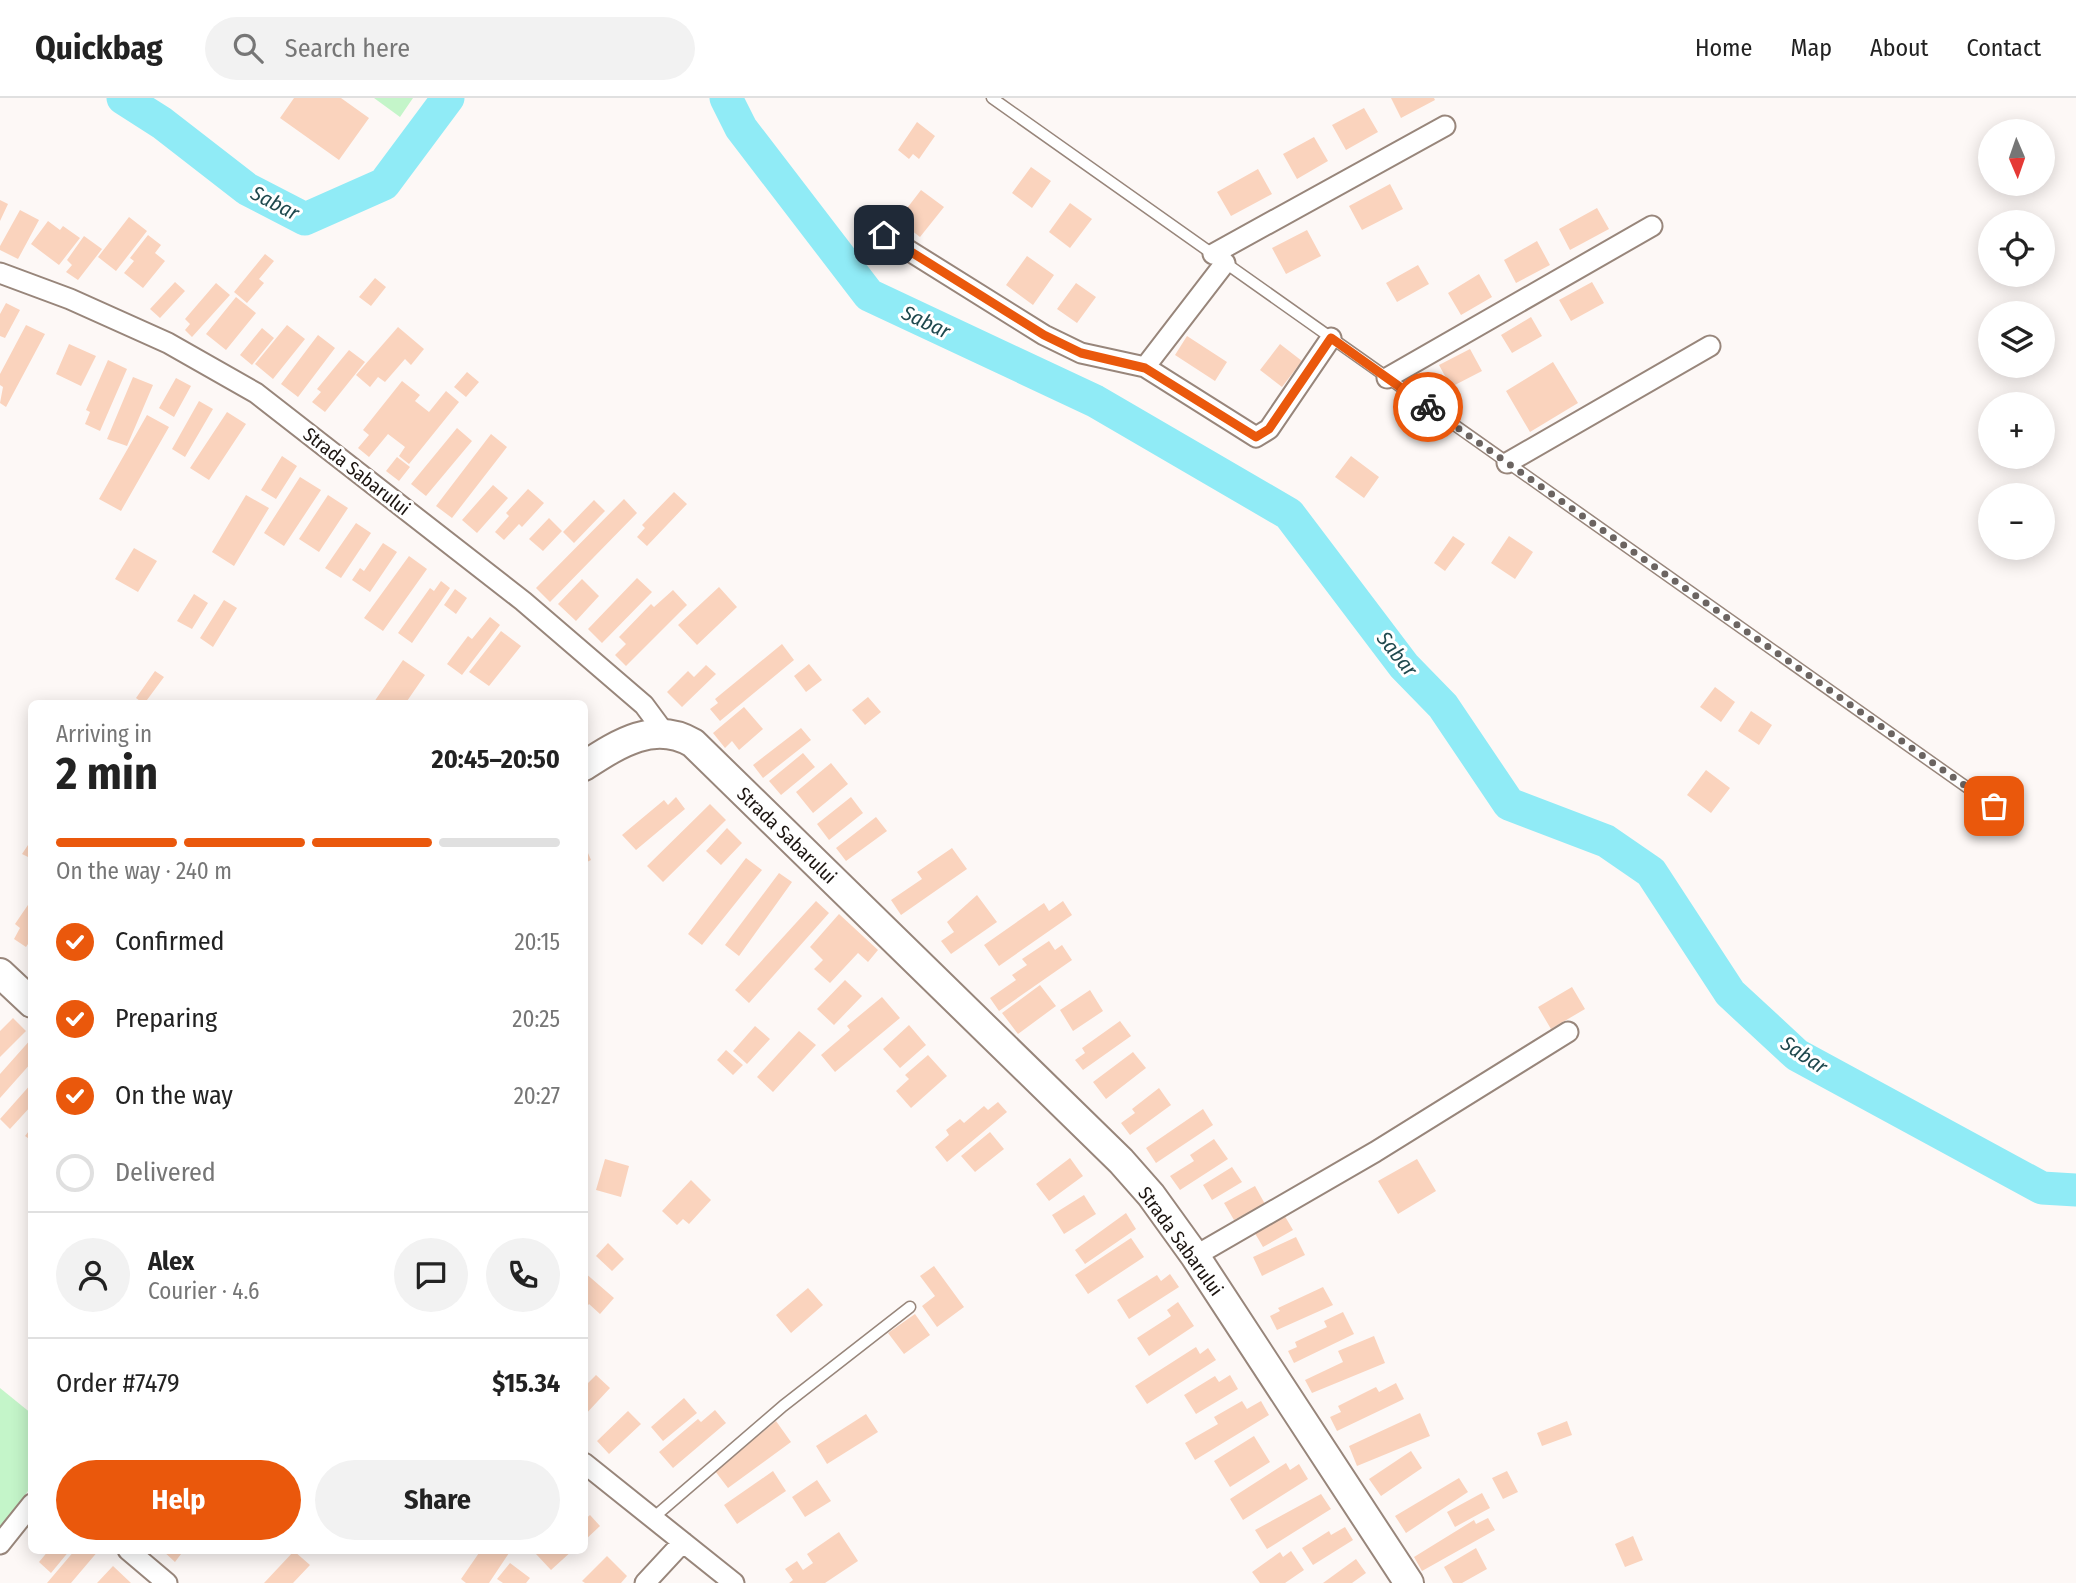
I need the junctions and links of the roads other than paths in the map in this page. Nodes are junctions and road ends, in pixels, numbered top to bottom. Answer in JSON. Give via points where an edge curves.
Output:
{"nodes":[{"id":1,"x":992,"y":98,"type":"edge"},
{"id":2,"x":1445,"y":126,"type":"dead end"},
{"id":3,"x":1651,"y":226,"type":"dead end"},
{"id":4,"x":884,"y":235,"type":"dead end"},
{"id":5,"x":1219,"y":259,"type":"junction"},
{"id":6,"x":0,"y":273,"type":"edge"},
{"id":7,"x":1331,"y":338,"type":"junction"},
{"id":8,"x":1710,"y":346,"type":"dead end"},
{"id":9,"x":1145,"y":368,"type":"junction"},
{"id":10,"x":1387,"y":378,"type":"junction"},
{"id":11,"x":1507,"y":463,"type":"junction"},
{"id":12,"x":664,"y":732,"type":"junction"},
{"id":13,"x":588,"y":764,"type":"edge"},
{"id":14,"x":2016,"y":822,"type":"dead end"},
{"id":15,"x":0,"y":973,"type":"edge"},
{"id":16,"x":28,"y":999,"type":"edge"},
{"id":17,"x":1567,"y":1032,"type":"dead end"},
{"id":18,"x":1195,"y":1256,"type":"junction"},
{"id":19,"x":910,"y":1307,"type":"dead end"},
{"id":20,"x":588,"y":1466,"type":"edge"},
{"id":21,"x":28,"y":1509,"type":"edge"},
{"id":22,"x":653,"y":1518,"type":"junction"},
{"id":23,"x":683,"y":1542,"type":"junction"},
{"id":24,"x":0,"y":1544,"type":"edge"},
{"id":25,"x":133,"y":1554,"type":"edge"},
{"id":26,"x":167,"y":1583,"type":"edge"},
{"id":27,"x":645,"y":1583,"type":"edge"},
{"id":28,"x":734,"y":1583,"type":"edge"},
{"id":29,"x":1409,"y":1583,"type":"edge"}],
"edges":[{"from":1,"to":5,"type":"lane"},
{"from":2,"to":5,"type":"street"},
{"from":3,"to":10,"type":"street"},
{"from":4,"to":9,"type":"street","via":[[1044,335],[1081,353]]},
{"from":5,"to":7,"type":"lane"},
{"from":5,"to":9,"type":"street"},
{"from":6,"to":12,"type":"street","name":"Strada Sabarului","via":[[168,343],[256,393],[523,601],[644,705]]},
{"from":7,"to":9,"type":"street","via":[[1269,429],[1256,437]]},
{"from":7,"to":10,"type":"lane"},
{"from":8,"to":11,"type":"street"},
{"from":10,"to":11,"type":"lane"},
{"from":11,"to":14,"type":"lane"},
{"from":12,"to":13,"type":"main road","via":[[636,737]]},
{"from":12,"to":18,"type":"main road","name":"Strada Sabarului","via":[[683,738],[705,755],[1121,1161]]},
{"from":15,"to":16,"type":"main road"},
{"from":17,"to":18,"type":"street"},
{"from":18,"to":29,"type":"main road","name":"Strada Sabarului"},
{"from":19,"to":22,"type":"lane","via":[[783,1406]]},
{"from":20,"to":22,"type":"street"},
{"from":21,"to":24,"type":"street"},
{"from":22,"to":23,"type":"street"},
{"from":23,"to":27,"type":"street"},
{"from":23,"to":28,"type":"street"},
{"from":25,"to":26,"type":"street"}]}
